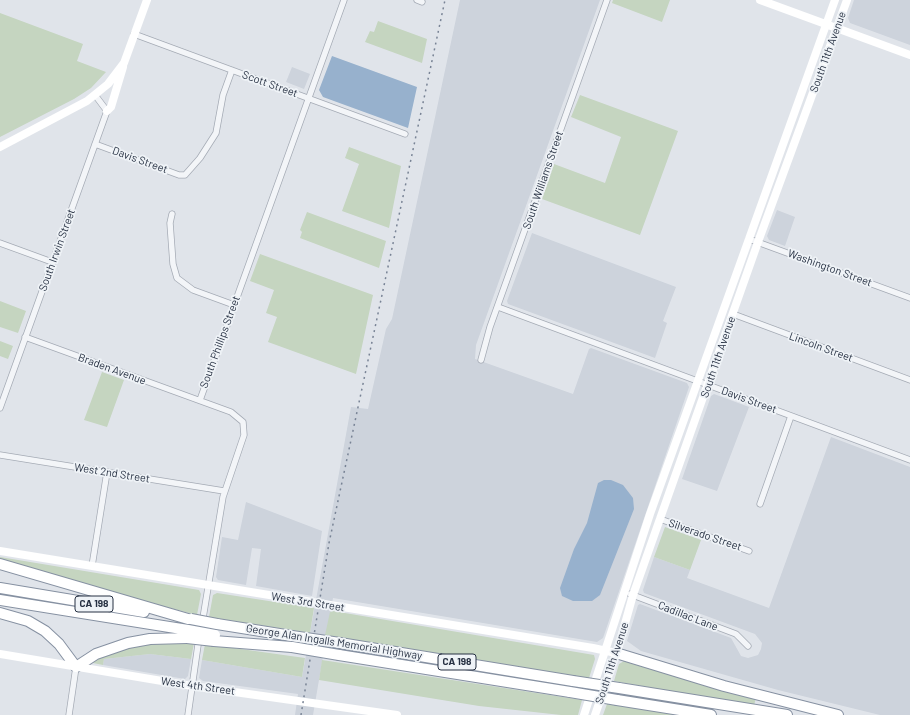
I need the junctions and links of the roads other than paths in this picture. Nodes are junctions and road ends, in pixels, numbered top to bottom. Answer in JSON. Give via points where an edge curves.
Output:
{"nodes":[{"id":1,"x":147,"y":0,"type":"edge"},
{"id":2,"x":344,"y":0,"type":"edge"},
{"id":3,"x":607,"y":0,"type":"edge"},
{"id":4,"x":760,"y":0,"type":"edge"},
{"id":5,"x":835,"y":0,"type":"edge"},
{"id":6,"x":847,"y":0,"type":"edge"},
{"id":7,"x":826,"y":24,"type":"junction"},
{"id":8,"x":837,"y":28,"type":"junction"},
{"id":9,"x":134,"y":34,"type":"junction"},
{"id":10,"x":910,"y":55,"type":"edge"},
{"id":11,"x":125,"y":58,"type":"junction"},
{"id":12,"x":232,"y":70,"type":"junction"},
{"id":13,"x":95,"y":95,"type":"junction"},
{"id":14,"x":309,"y":99,"type":"junction"},
{"id":15,"x":107,"y":111,"type":"junction"},
{"id":16,"x":405,"y":134,"type":"dead end"},
{"id":17,"x":95,"y":144,"type":"junction"},
{"id":18,"x":0,"y":147,"type":"edge"},
{"id":19,"x":172,"y":214,"type":"dead end"},
{"id":20,"x":750,"y":239,"type":"junction"},
{"id":21,"x":758,"y":242,"type":"junction"},
{"id":22,"x":0,"y":243,"type":"edge"},
{"id":23,"x":52,"y":262,"type":"junction"},
{"id":24,"x":910,"y":298,"type":"edge"},
{"id":25,"x":234,"y":305,"type":"junction"},
{"id":26,"x":498,"y":307,"type":"junction"},
{"id":27,"x":733,"y":314,"type":"junction"},
{"id":28,"x":25,"y":337,"type":"junction"},
{"id":29,"x":481,"y":360,"type":"dead end"},
{"id":30,"x":910,"y":380,"type":"edge"},
{"id":31,"x":698,"y":381,"type":"junction"},
{"id":32,"x":708,"y":385,"type":"junction"},
{"id":33,"x":200,"y":400,"type":"junction"},
{"id":34,"x":0,"y":408,"type":"edge"},
{"id":35,"x":791,"y":416,"type":"junction"},
{"id":36,"x":0,"y":455,"type":"edge"},
{"id":37,"x":910,"y":460,"type":"edge"},
{"id":38,"x":107,"y":472,"type":"junction"},
{"id":39,"x":224,"y":491,"type":"junction"},
{"id":40,"x":760,"y":504,"type":"dead end"},
{"id":41,"x":660,"y":519,"type":"junction"},
{"id":42,"x":749,"y":551,"type":"dead end"},
{"id":43,"x":0,"y":552,"type":"edge"},
{"id":44,"x":0,"y":564,"type":"edge"},
{"id":45,"x":92,"y":566,"type":"junction"},
{"id":46,"x":208,"y":585,"type":"junction"},
{"id":47,"x":0,"y":588,"type":"edge"},
{"id":48,"x":624,"y":592,"type":"junction"},
{"id":49,"x":633,"y":595,"type":"junction"},
{"id":50,"x":0,"y":600,"type":"edge"},
{"id":51,"x":0,"y":613,"type":"edge"},
{"id":52,"x":189,"y":619,"type":"junction"},
{"id":53,"x":187,"y":634,"type":"junction"},
{"id":54,"x":748,"y":646,"type":"dead end"},
{"id":55,"x":604,"y":650,"type":"junction"},
{"id":56,"x":616,"y":653,"type":"junction"},
{"id":57,"x":0,"y":654,"type":"edge"},
{"id":58,"x":76,"y":667,"type":"junction"},
{"id":59,"x":192,"y":686,"type":"junction"},
{"id":60,"x":69,"y":715,"type":"edge"},
{"id":61,"x":188,"y":715,"type":"edge"},
{"id":62,"x":397,"y":715,"type":"edge"},
{"id":63,"x":584,"y":715,"type":"edge"},
{"id":64,"x":595,"y":715,"type":"edge"},
{"id":65,"x":711,"y":715,"type":"edge"},
{"id":66,"x":787,"y":715,"type":"edge"},
{"id":67,"x":838,"y":715,"type":"edge"}],
"edges":[{"from":1,"to":9,"type":"main road"},
{"from":2,"to":14,"type":"street","name":"South Phillips Street"},
{"from":3,"to":26,"type":"street","name":"South Williams Street"},
{"from":4,"to":7,"type":"main road"},
{"from":5,"to":7,"type":"main road","name":"South 11th Avenue"},
{"from":6,"to":8,"type":"main road","name":"South 11th Avenue"},
{"from":7,"to":8,"type":"main road"},
{"from":7,"to":20,"type":"main road","name":"South 11th Avenue"},
{"from":8,"to":10,"type":"main road"},
{"from":8,"to":21,"type":"main road","name":"South 11th Avenue"},
{"from":9,"to":11,"type":"main road"},
{"from":9,"to":12,"type":"street","name":"Scott Street"},
{"from":11,"to":13,"type":"main road","via":[[111,80]]},
{"from":11,"to":15,"type":"main road","via":[[116,92]]},
{"from":12,"to":14,"type":"street","name":"Scott Street"},
{"from":12,"to":17,"type":"street","name":"Davis Street","via":[[223,95],[216,133],[200,158],[185,174],[179,175]]},
{"from":13,"to":15,"type":"street"},
{"from":13,"to":18,"type":"main road"},
{"from":14,"to":16,"type":"street","name":"Scott Street"},
{"from":14,"to":25,"type":"street","name":"South Phillips Street"},
{"from":15,"to":17,"type":"street","name":"South Irwin Street"},
{"from":17,"to":23,"type":"street","name":"South Irwin Street"},
{"from":19,"to":25,"type":"street","via":[[170,223],[173,264],[177,278],[193,290]]},
{"from":20,"to":21,"type":"street","name":"Washington Street"},
{"from":20,"to":31,"type":"main road","name":"South 11th Avenue"},
{"from":21,"to":24,"type":"street","name":"Washington Street"},
{"from":21,"to":27,"type":"main road","name":"South 11th Avenue"},
{"from":22,"to":23,"type":"street"},
{"from":23,"to":28,"type":"street","name":"South Irwin Street"},
{"from":25,"to":33,"type":"street","name":"South Phillips Street"},
{"from":26,"to":29,"type":"street","name":"South Williams Street"},
{"from":26,"to":31,"type":"street","name":"Davis Street"},
{"from":27,"to":30,"type":"street","name":"Lincoln Street"},
{"from":27,"to":32,"type":"main road","name":"South 11th Avenue"},
{"from":28,"to":33,"type":"street","name":"Braden Avenue"},
{"from":28,"to":34,"type":"street","name":"South Irwin Street"},
{"from":31,"to":32,"type":"street","name":"Davis Street"},
{"from":31,"to":48,"type":"main road","name":"South 11th Avenue"},
{"from":32,"to":35,"type":"street","name":"Davis Street"},
{"from":32,"to":41,"type":"main road","name":"South 11th Avenue"},
{"from":33,"to":39,"type":"street","name":"South Phillips Street","via":[[238,415],[244,424],[244,435]]},
{"from":35,"to":37,"type":"street","name":"Davis Street"},
{"from":35,"to":40,"type":"street"},
{"from":36,"to":38,"type":"street","name":"West 2nd Street"},
{"from":38,"to":39,"type":"street","name":"West 2nd Street"},
{"from":38,"to":45,"type":"street"},
{"from":39,"to":46,"type":"street","name":"South Phillips Street"},
{"from":41,"to":42,"type":"street","name":"Silverado Street"},
{"from":41,"to":49,"type":"main road","name":"South 11th Avenue"},
{"from":43,"to":45,"type":"main road","name":"West 3rd Street"},
{"from":44,"to":52,"type":"highway"},
{"from":45,"to":46,"type":"main road","name":"West 3rd Street"},
{"from":46,"to":55,"type":"main road","name":"West 3rd Street"},
{"from":46,"to":59,"type":"street","name":"South Phillips Street"},
{"from":47,"to":52,"type":"highway","name":"George Alan Ingalls Memorial Highway","number":"CA 198"},
{"from":48,"to":49,"type":"street","name":"Cadillac Lane"},
{"from":48,"to":55,"type":"main road","name":"South 11th Avenue"},
{"from":49,"to":54,"type":"street","name":"Cadillac Lane","via":[[736,634]]},
{"from":49,"to":56,"type":"main road","name":"South 11th Avenue"},
{"from":50,"to":53,"type":"highway","name":"George Alan Ingalls Memorial Highway","number":"CA 198"},
{"from":51,"to":58,"type":"highway","via":[[28,621],[45,631],[59,644]]},
{"from":52,"to":66,"type":"highway","name":"George Alan Ingalls Memorial Highway","number":"CA 198","bridge":true},
{"from":53,"to":58,"type":"highway","via":[[121,644],[96,654]]},
{"from":53,"to":65,"type":"highway","name":"George Alan Ingalls Memorial Highway","number":"CA 198","bridge":true,"via":[[292,647]]},
{"from":55,"to":56,"type":"main road","name":"West 3rd Street"},
{"from":55,"to":63,"type":"main road","name":"South 11th Avenue"},
{"from":56,"to":64,"type":"main road","name":"South 11th Avenue"},
{"from":56,"to":67,"type":"highway","via":[[724,686]]},
{"from":57,"to":58,"type":"main road","name":"West 4th Street"},
{"from":58,"to":59,"type":"main road","name":"West 4th Street"},
{"from":58,"to":60,"type":"street"},
{"from":59,"to":61,"type":"street","name":"South Phillips Street"},
{"from":59,"to":62,"type":"main road","name":"West 4th Street"}]}
